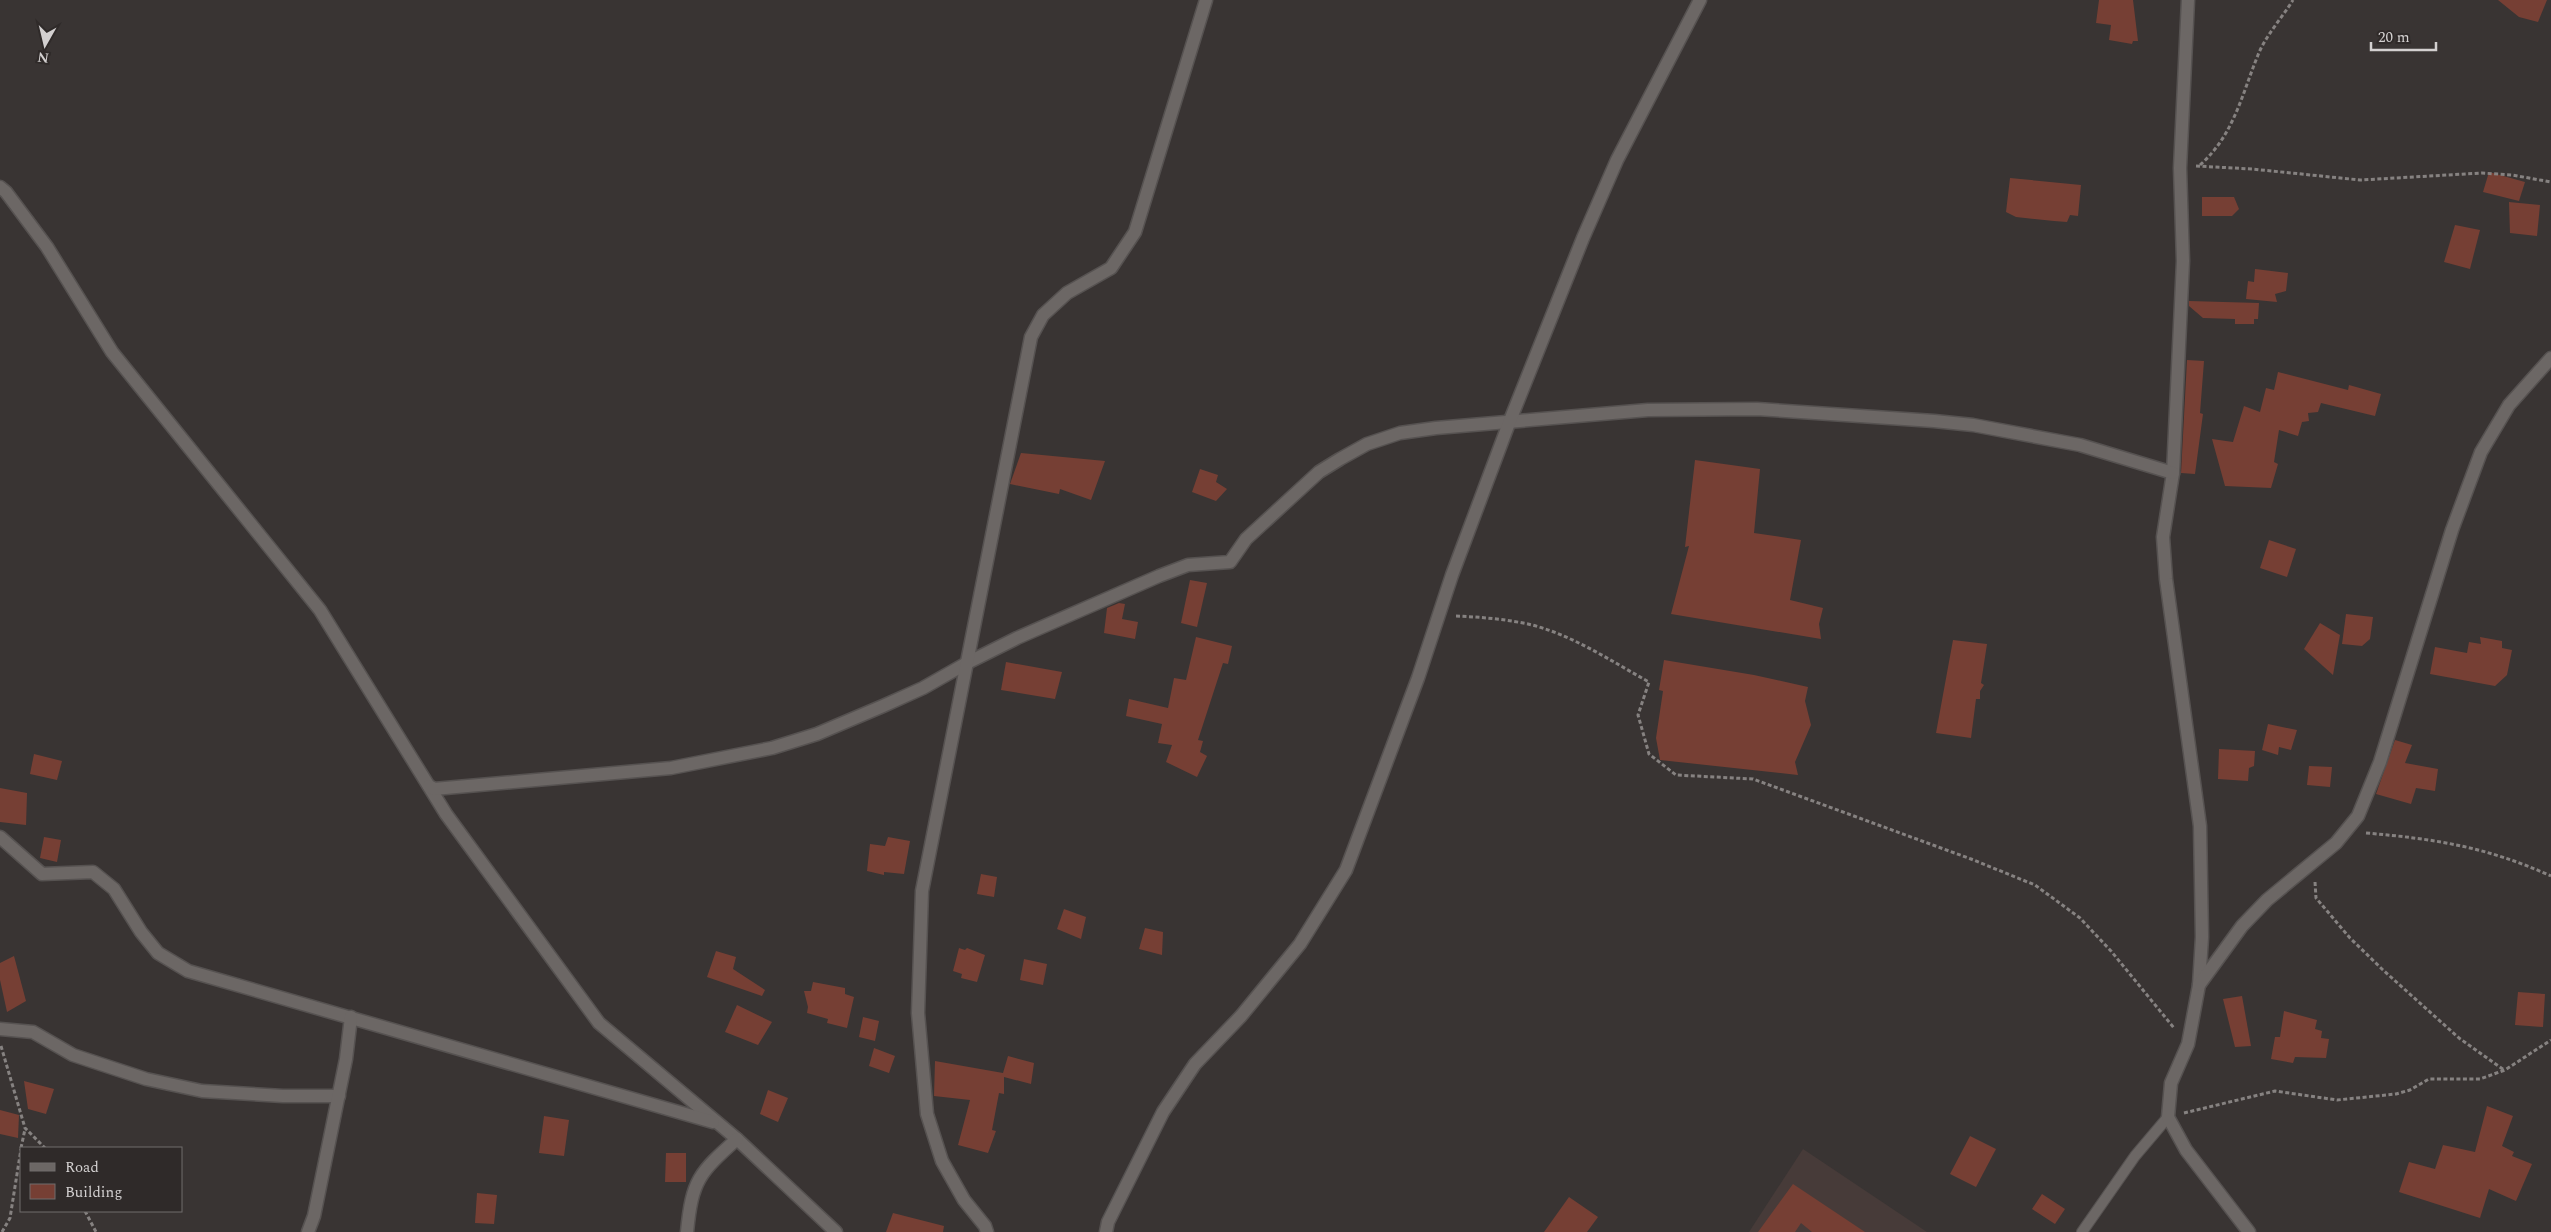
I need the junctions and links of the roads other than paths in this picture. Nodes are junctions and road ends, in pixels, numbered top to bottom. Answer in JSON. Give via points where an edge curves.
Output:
{"nodes":[{"id":1,"x":1206,"y":0,"type":"edge"},
{"id":2,"x":1700,"y":0,"type":"edge"},
{"id":3,"x":2188,"y":0,"type":"edge"},
{"id":4,"x":0,"y":187,"type":"edge"},
{"id":5,"x":2551,"y":358,"type":"edge"},
{"id":6,"x":1509,"y":423,"type":"junction"},
{"id":7,"x":2173,"y":473,"type":"junction"},
{"id":8,"x":967,"y":663,"type":"junction"},
{"id":9,"x":429,"y":786,"type":"junction"},
{"id":10,"x":0,"y":837,"type":"edge"},
{"id":11,"x":2200,"y":985,"type":"junction"},
{"id":12,"x":351,"y":1017,"type":"junction"},
{"id":13,"x":0,"y":1029,"type":"edge"},
{"id":14,"x":339,"y":1096,"type":"junction"},
{"id":15,"x":2168,"y":1117,"type":"junction"},
{"id":16,"x":718,"y":1123,"type":"junction"},
{"id":17,"x":737,"y":1139,"type":"junction"},
{"id":18,"x":308,"y":1232,"type":"edge"},
{"id":19,"x":687,"y":1232,"type":"edge"},
{"id":20,"x":836,"y":1232,"type":"edge"},
{"id":21,"x":987,"y":1232,"type":"edge"},
{"id":22,"x":1106,"y":1232,"type":"edge"},
{"id":23,"x":2082,"y":1232,"type":"edge"},
{"id":24,"x":2249,"y":1232,"type":"edge"}],
"edges":[{"from":1,"to":8,"type":"street","via":[[1135,232],[1111,268],[1067,293],[1043,315],[1031,336]]},
{"from":2,"to":6,"type":"street","via":[[1617,160]]},
{"from":3,"to":7,"type":"street","via":[[2180,168],[2183,261]]},
{"from":4,"to":9,"type":"street","via":[[47,247],[112,352],[320,610]]},
{"from":5,"to":11,"type":"street","via":[[2510,405],[2481,452],[2452,530],[2380,762],[2358,816],[2336,843],[2242,926]]},
{"from":6,"to":7,"type":"street","via":[[1648,410],[1704,409],[1889,417],[1973,425],[2080,445]]},
{"from":6,"to":8,"type":"street","via":[[1409,432],[1367,444],[1320,472],[1246,539],[1230,562],[1188,565],[1159,576]]},
{"from":6,"to":22,"type":"street","via":[[1346,870],[1300,944],[1241,1016],[1195,1064],[1162,1112]]},
{"from":7,"to":11,"type":"street","via":[[2163,537],[2200,826]]},
{"from":8,"to":9,"type":"street","via":[[923,688],[865,714],[772,748],[671,768],[434,790]]},
{"from":8,"to":21,"type":"street","via":[[922,891],[918,1013],[928,1114],[942,1161]]},
{"from":9,"to":16,"type":"street","via":[[446,814],[599,1023]]},
{"from":10,"to":12,"type":"street","via":[[42,874],[93,872],[114,889],[158,953],[188,971]]},
{"from":11,"to":15,"type":"street","via":[[2188,1044],[2172,1083]]},
{"from":12,"to":14,"type":"street"},
{"from":12,"to":16,"type":"street"},
{"from":13,"to":14,"type":"street","via":[[33,1032],[73,1055],[146,1079],[202,1091]]},
{"from":14,"to":18,"type":"street"},
{"from":15,"to":23,"type":"lane","via":[[2135,1156]]},
{"from":15,"to":24,"type":"street","via":[[2186,1150]]},
{"from":16,"to":17,"type":"street"},
{"from":17,"to":19,"type":"street","via":[[707,1165],[693,1190]]},
{"from":17,"to":20,"type":"street"}]}
